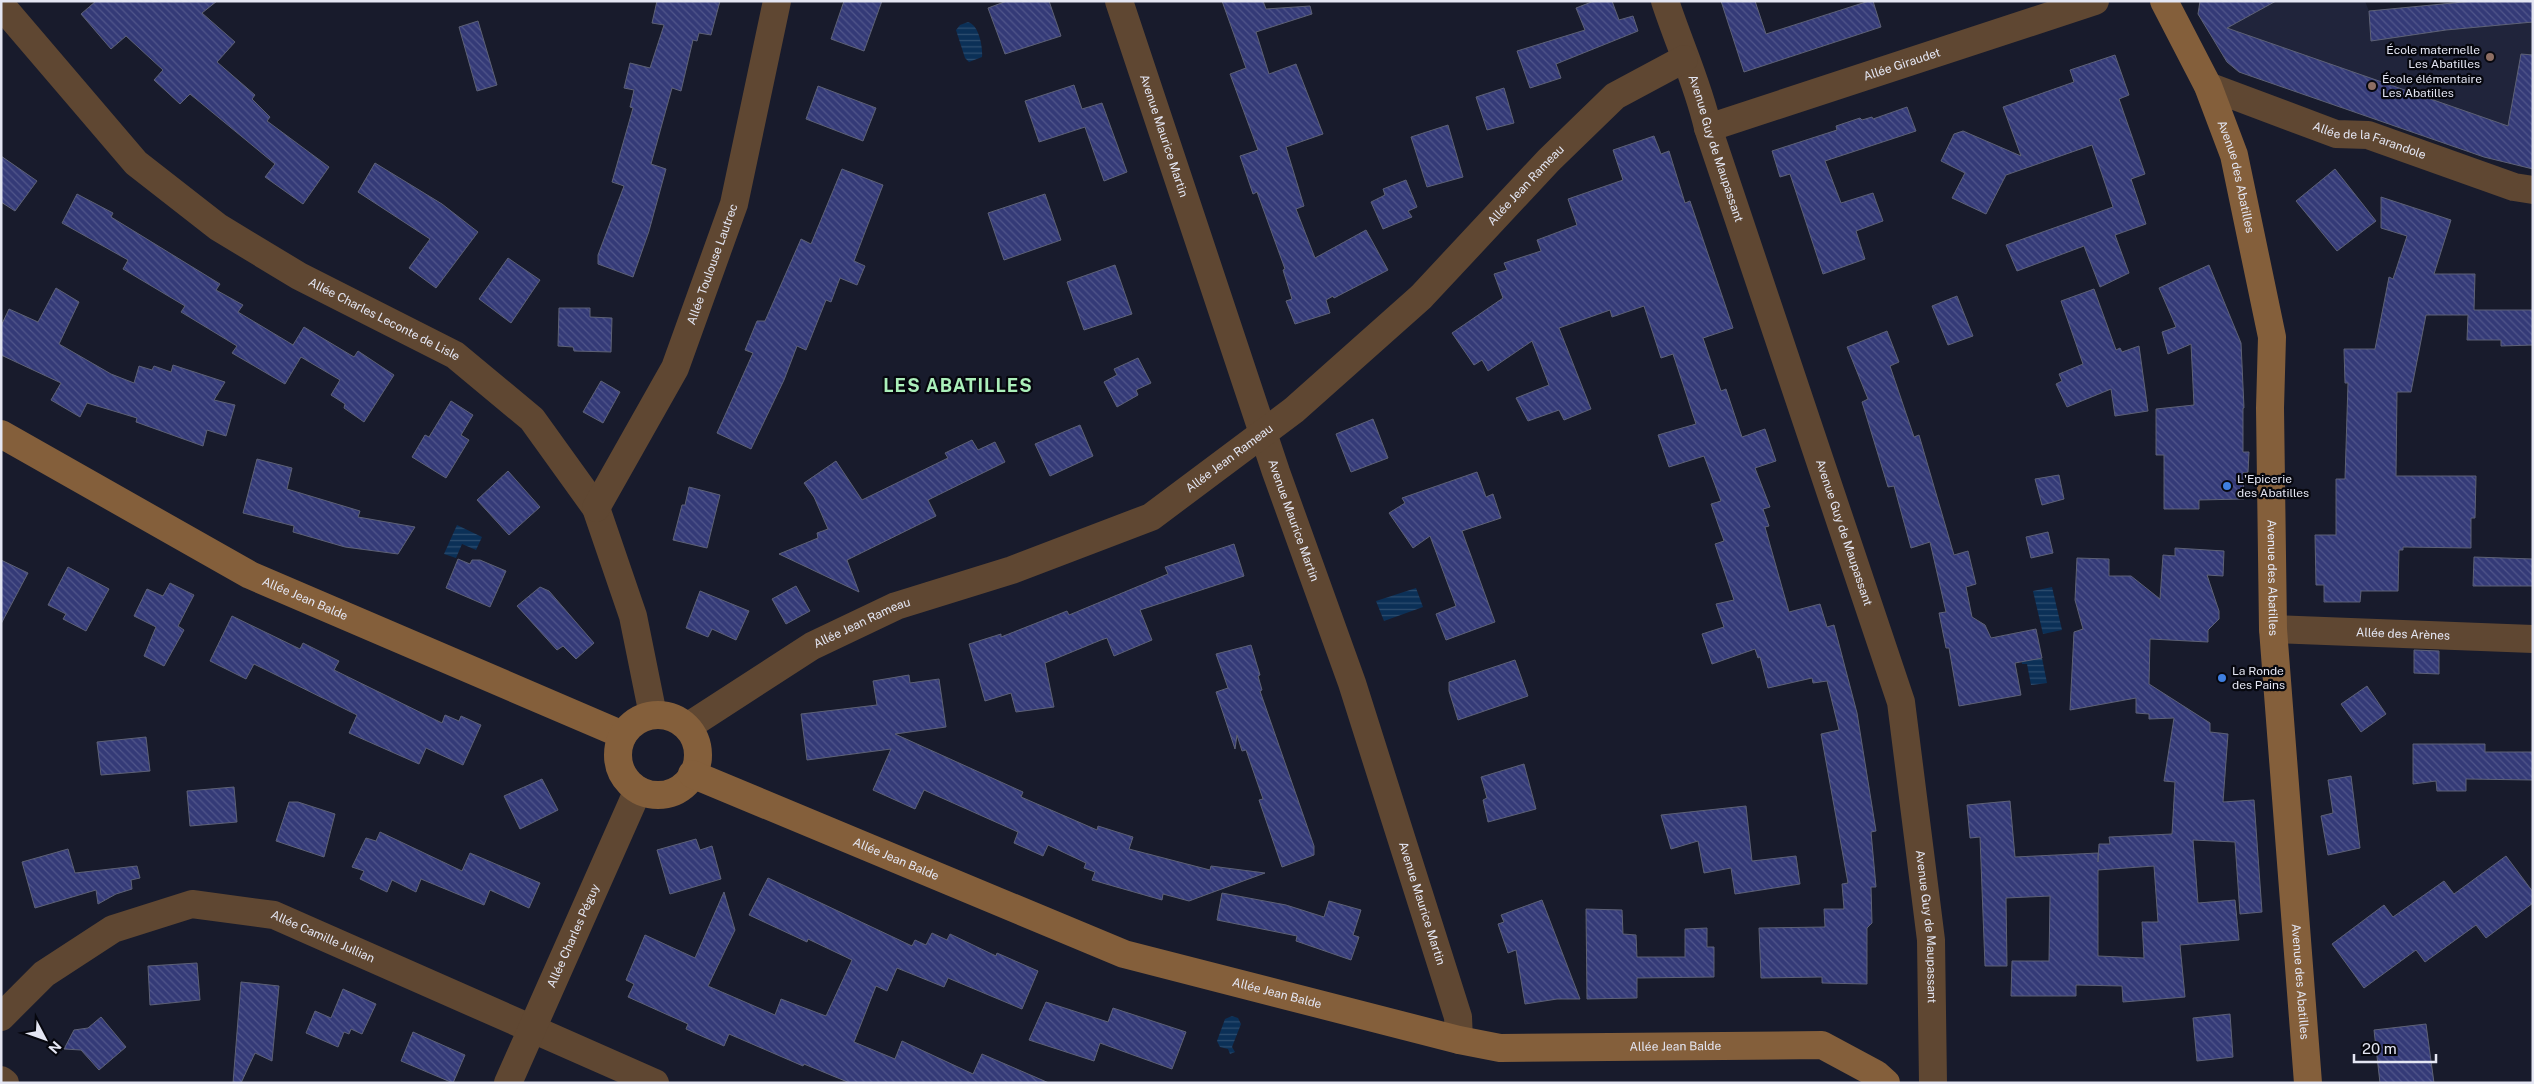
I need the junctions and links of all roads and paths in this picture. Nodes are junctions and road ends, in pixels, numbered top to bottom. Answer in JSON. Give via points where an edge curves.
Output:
{"nodes":[{"id":1,"x":777,"y":1,"type":"edge"},
{"id":2,"x":1119,"y":1,"type":"edge"},
{"id":3,"x":1665,"y":1,"type":"edge"},
{"id":4,"x":2095,"y":1,"type":"edge"},
{"id":5,"x":2164,"y":1,"type":"edge"},
{"id":6,"x":1,"y":4,"type":"edge"},
{"id":7,"x":1684,"y":59,"type":"junction"},
{"id":8,"x":2208,"y":86,"type":"junction"},
{"id":9,"x":1708,"y":128,"type":"junction"},
{"id":10,"x":2533,"y":190,"type":"edge"},
{"id":11,"x":1263,"y":432,"type":"junction"},
{"id":12,"x":1,"y":434,"type":"edge"},
{"id":13,"x":596,"y":508,"type":"junction"},
{"id":14,"x":2273,"y":629,"type":"junction"},
{"id":15,"x":2533,"y":639,"type":"edge"},
{"id":16,"x":653,"y":715,"type":"junction"},
{"id":17,"x":687,"y":727,"type":"junction"},
{"id":18,"x":623,"y":736,"type":"junction"},
{"id":19,"x":692,"y":774,"type":"junction"},
{"id":20,"x":638,"y":790,"type":"junction"},
{"id":21,"x":1,"y":1017,"type":"edge"},
{"id":22,"x":532,"y":1029,"type":"junction"},
{"id":23,"x":1458,"y":1040,"type":"junction"},
{"id":24,"x":1,"y":1080,"type":"edge"},
{"id":25,"x":4,"y":1083,"type":"edge"},
{"id":26,"x":508,"y":1083,"type":"edge"},
{"id":27,"x":655,"y":1083,"type":"edge"},
{"id":28,"x":1886,"y":1083,"type":"edge"},
{"id":29,"x":1933,"y":1083,"type":"edge"},
{"id":30,"x":2308,"y":1083,"type":"edge"}],
"edges":[{"from":1,"to":13,"type":"street","name":"Allée Toulouse Lautrec","via":[[734,204],[676,368]]},
{"from":2,"to":11,"type":"street","name":"Avenue Maurice Martin"},
{"from":3,"to":7,"type":"street","name":"Avenue Guy de Maupassant"},
{"from":4,"to":9,"type":"street","name":"Allée Giraudet"},
{"from":5,"to":8,"type":"street","name":"Avenue des Abatilles"},
{"from":6,"to":13,"type":"street","name":"Allée Charles Leconte de Lisle","via":[[136,163],[218,227],[298,276],[455,355],[532,419]]},
{"from":7,"to":9,"type":"street","name":"Avenue Guy de Maupassant","via":[[1700,93]]},
{"from":7,"to":11,"type":"street","name":"Allée Jean Rameau","via":[[1615,96],[1549,160],[1421,297],[1294,410]]},
{"from":8,"to":10,"type":"street","name":"Allée de la Farandole","via":[[2336,134],[2368,135],[2514,187]]},
{"from":8,"to":14,"type":"street","name":"Avenue des Abatilles","via":[[2234,155],[2272,337]]},
{"from":9,"to":29,"type":"street","name":"Avenue Guy de Maupassant","via":[[1901,702],[1931,940]]},
{"from":11,"to":17,"type":"street","name":"Allée Jean Rameau","via":[[1151,517],[1012,570],[896,606],[812,646]]},
{"from":11,"to":23,"type":"street","name":"Avenue Maurice Martin","via":[[1352,683],[1458,1017]]},
{"from":12,"to":18,"type":"street","name":"Allée Jean Balde","via":[[250,575]]},
{"from":13,"to":16,"type":"street","name":"Allée Charles Leconte de Lisle","via":[[633,616]]},
{"from":14,"to":15,"type":"street","name":"Allée des Arènes"},
{"from":14,"to":30,"type":"street","name":"Avenue des Abatilles"},
{"from":16,"to":17,"type":"street","via":[[671,718]]},
{"from":16,"to":18,"type":"street","via":[[636,722]]},
{"from":17,"to":19,"type":"street","via":[[698,750]]},
{"from":18,"to":20,"type":"street","via":[[618,747],[618,760],[622,772]]},
{"from":19,"to":20,"type":"street","via":[[675,791],[650,794]]},
{"from":19,"to":23,"type":"street","name":"Allée Jean Balde","via":[[1124,954]]},
{"from":20,"to":22,"type":"street","name":"Allée Charles Péguy"},
{"from":21,"to":22,"type":"street","name":"Allée Camille Jullian","via":[[44,974],[112,929],[192,904],[274,916]]},
{"from":22,"to":26,"type":"street","name":"Allée Charles Péguy"},
{"from":22,"to":27,"type":"street","name":"Allée Camille Jullian"},
{"from":23,"to":28,"type":"street","name":"Allée Jean Balde","via":[[1500,1048],[1822,1045],[1876,1074]]},
{"from":24,"to":25,"type":"street"}]}
